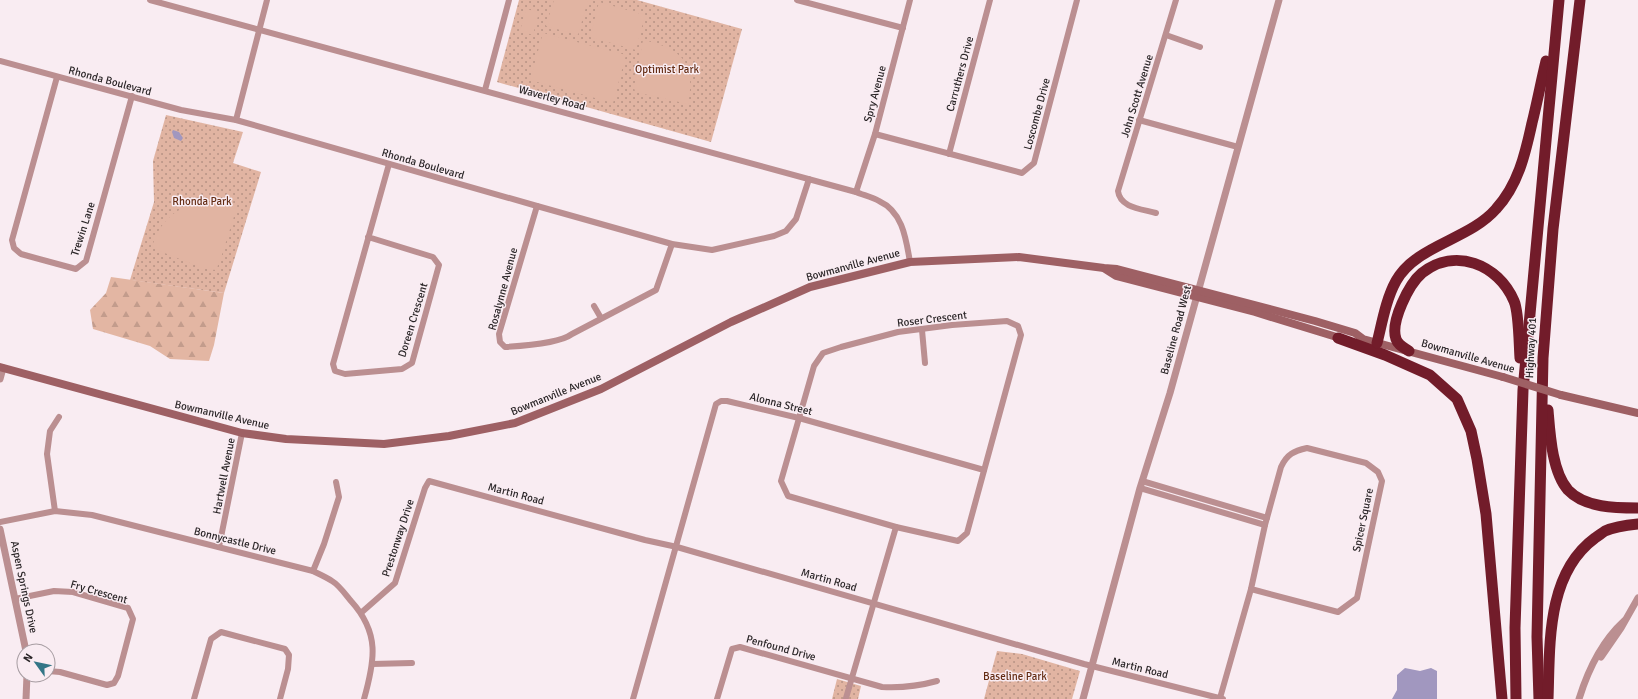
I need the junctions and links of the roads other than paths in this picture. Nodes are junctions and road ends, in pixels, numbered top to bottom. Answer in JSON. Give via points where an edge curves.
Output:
{"nodes":[{"id":1,"x":150,"y":0,"type":"edge"},
{"id":2,"x":267,"y":0,"type":"edge"},
{"id":3,"x":509,"y":0,"type":"edge"},
{"id":4,"x":797,"y":0,"type":"edge"},
{"id":5,"x":910,"y":0,"type":"edge"},
{"id":6,"x":990,"y":0,"type":"edge"},
{"id":7,"x":1077,"y":0,"type":"edge"},
{"id":8,"x":1176,"y":0,"type":"edge"},
{"id":9,"x":1279,"y":0,"type":"edge"},
{"id":10,"x":1559,"y":0,"type":"edge"},
{"id":11,"x":1580,"y":0,"type":"edge"},
{"id":12,"x":1556,"y":20,"type":"junction"},
{"id":13,"x":903,"y":28,"type":"junction"},
{"id":14,"x":259,"y":30,"type":"junction"},
{"id":15,"x":1166,"y":35,"type":"junction"},
{"id":16,"x":1200,"y":47,"type":"dead end"},
{"id":17,"x":0,"y":61,"type":"edge"},
{"id":18,"x":57,"y":77,"type":"junction"},
{"id":19,"x":484,"y":90,"type":"junction"},
{"id":20,"x":132,"y":96,"type":"junction"},
{"id":21,"x":236,"y":120,"type":"junction"},
{"id":22,"x":1140,"y":120,"type":"junction"},
{"id":23,"x":875,"y":134,"type":"junction"},
{"id":24,"x":1238,"y":147,"type":"junction"},
{"id":25,"x":949,"y":154,"type":"junction"},
{"id":26,"x":389,"y":164,"type":"junction"},
{"id":27,"x":809,"y":179,"type":"junction"},
{"id":28,"x":856,"y":192,"type":"junction"},
{"id":29,"x":536,"y":206,"type":"junction"},
{"id":30,"x":1156,"y":213,"type":"dead end"},
{"id":31,"x":368,"y":238,"type":"junction"},
{"id":32,"x":672,"y":244,"type":"junction"},
{"id":33,"x":910,"y":262,"type":"junction"},
{"id":34,"x":1198,"y":293,"type":"junction"},
{"id":35,"x":594,"y":306,"type":"dead end"},
{"id":36,"x":601,"y":318,"type":"junction"},
{"id":37,"x":922,"y":330,"type":"junction"},
{"id":38,"x":1338,"y":338,"type":"junction"},
{"id":39,"x":1363,"y":339,"type":"junction"},
{"id":40,"x":1377,"y":343,"type":"junction"},
{"id":41,"x":1409,"y":351,"type":"junction"},
{"id":42,"x":1543,"y":358,"type":"junction"},
{"id":43,"x":925,"y":363,"type":"dead end"},
{"id":44,"x":2,"y":367,"type":"edge"},
{"id":45,"x":0,"y":379,"type":"edge"},
{"id":46,"x":1523,"y":390,"type":"junction"},
{"id":47,"x":1638,"y":413,"type":"edge"},
{"id":48,"x":59,"y":417,"type":"dead end"},
{"id":49,"x":798,"y":418,"type":"junction"},
{"id":50,"x":242,"y":433,"type":"junction"},
{"id":51,"x":984,"y":470,"type":"junction"},
{"id":52,"x":429,"y":481,"type":"joint"},
{"id":53,"x":336,"y":482,"type":"dead end"},
{"id":54,"x":1141,"y":484,"type":"junction"},
{"id":55,"x":1638,"y":508,"type":"edge"},
{"id":56,"x":55,"y":511,"type":"junction"},
{"id":57,"x":1267,"y":518,"type":"junction"},
{"id":58,"x":0,"y":522,"type":"edge"},
{"id":59,"x":1265,"y":524,"type":"junction"},
{"id":60,"x":1638,"y":524,"type":"edge"},
{"id":61,"x":896,"y":527,"type":"junction"},
{"id":62,"x":0,"y":528,"type":"edge"},
{"id":63,"x":219,"y":547,"type":"junction"},
{"id":64,"x":677,"y":547,"type":"junction"},
{"id":65,"x":313,"y":571,"type":"junction"},
{"id":66,"x":1251,"y":589,"type":"junction"},
{"id":67,"x":1638,"y":598,"type":"edge"},
{"id":68,"x":15,"y":599,"type":"junction"},
{"id":69,"x":873,"y":603,"type":"junction"},
{"id":70,"x":362,"y":612,"type":"junction"},
{"id":71,"x":24,"y":643,"type":"edge"},
{"id":72,"x":412,"y":663,"type":"dead end"},
{"id":73,"x":372,"y":664,"type":"junction"},
{"id":74,"x":1092,"y":666,"type":"junction"},
{"id":75,"x":56,"y":672,"type":"edge"},
{"id":76,"x":851,"y":678,"type":"junction"},
{"id":77,"x":937,"y":681,"type":"dead end"},
{"id":78,"x":27,"y":683,"type":"edge"},
{"id":79,"x":846,"y":698,"type":"edge"},
{"id":80,"x":26,"y":699,"type":"edge"},
{"id":81,"x":194,"y":699,"type":"edge"},
{"id":82,"x":280,"y":699,"type":"edge"},
{"id":83,"x":364,"y":699,"type":"edge"},
{"id":84,"x":633,"y":699,"type":"edge"},
{"id":85,"x":717,"y":699,"type":"edge"},
{"id":86,"x":1083,"y":699,"type":"edge"},
{"id":87,"x":1221,"y":699,"type":"edge"},
{"id":88,"x":1502,"y":699,"type":"edge"},
{"id":89,"x":1516,"y":699,"type":"edge"},
{"id":90,"x":1539,"y":699,"type":"edge"},
{"id":91,"x":1548,"y":699,"type":"edge"},
{"id":92,"x":1579,"y":699,"type":"edge"}],
"edges":[{"from":1,"to":14,"type":"street","name":"Waverley Road"},
{"from":2,"to":14,"type":"street"},
{"from":3,"to":19,"type":"street"},
{"from":4,"to":13,"type":"street"},
{"from":5,"to":13,"type":"street","name":"Spry Avenue"},
{"from":6,"to":25,"type":"street","name":"Carruthers Drive"},
{"from":7,"to":25,"type":"street","name":"Loscombe Drive","via":[[1034,163],[1022,173]]},
{"from":8,"to":15,"type":"street","name":"John Scott Avenue"},
{"from":9,"to":24,"type":"street","name":"Baseline Road West"},
{"from":10,"to":12,"type":"highway","name":"Highway 401"},
{"from":11,"to":42,"type":"highway","name":"Highway 401","via":[[1553,228]]},
{"from":12,"to":40,"type":"highway","via":[[1524,160],[1508,194],[1496,210],[1478,226],[1423,255],[1408,266],[1396,281]]},
{"from":12,"to":46,"type":"highway","name":"Highway 401"},
{"from":13,"to":23,"type":"street","name":"Spry Avenue"},
{"from":14,"to":19,"type":"street","name":"Waverley Road"},
{"from":14,"to":21,"type":"street"},
{"from":15,"to":16,"type":"street"},
{"from":15,"to":22,"type":"street","name":"John Scott Avenue"},
{"from":17,"to":18,"type":"street","name":"Rhonda Boulevard"},
{"from":18,"to":20,"type":"street","name":"Rhonda Boulevard"},
{"from":18,"to":20,"type":"street","name":"Trewin Lane","via":[[12,240],[14,248],[21,254],[76,269],[86,261]]},
{"from":19,"to":27,"type":"street","name":"Waverley Road"},
{"from":20,"to":21,"type":"street","name":"Rhonda Boulevard","via":[[180,110]]},
{"from":21,"to":26,"type":"street","name":"Rhonda Boulevard"},
{"from":22,"to":24,"type":"street"},
{"from":22,"to":30,"type":"street","name":"John Scott Avenue","via":[[1118,191],[1119,198],[1125,204]]},
{"from":23,"to":25,"type":"street","name":"Loscombe Drive"},
{"from":23,"to":28,"type":"street","name":"Spry Avenue"},
{"from":24,"to":34,"type":"street","name":"Baseline Road West"},
{"from":26,"to":29,"type":"street","name":"Rhonda Boulevard"},
{"from":26,"to":31,"type":"street","name":"Doreen Crescent"},
{"from":27,"to":28,"type":"street","name":"Waverley Road"},
{"from":27,"to":32,"type":"street","name":"Rhonda Boulevard","via":[[796,219],[786,231],[712,250]]},
{"from":28,"to":33,"type":"street","name":"Waverley Road","via":[[880,201],[892,211],[903,228]]},
{"from":29,"to":32,"type":"street","name":"Rhonda Boulevard"},
{"from":29,"to":36,"type":"street","name":"Rosalynne Avenue","via":[[499,334],[500,342],[505,347],[566,339]]},
{"from":31,"to":31,"type":"street","name":"Doreen Crescent","via":[[333,364],[335,371],[344,374],[402,369],[412,363],[439,265],[434,256]]},
{"from":32,"to":36,"type":"street","name":"Rosalynne Avenue","via":[[656,290]]},
{"from":33,"to":34,"type":"main road","name":"Bowmanville Avenue","via":[[1019,257],[1104,268],[1116,276]]},
{"from":33,"to":50,"type":"main road","name":"Bowmanville Avenue","via":[[810,287],[731,322],[600,389],[515,423],[449,436],[384,444],[293,440]]},
{"from":34,"to":38,"type":"main road","name":"Bowmanville Avenue"},
{"from":34,"to":39,"type":"main road","name":"Bowmanville Avenue","via":[[1355,333]]},
{"from":34,"to":54,"type":"street","name":"Baseline Road West"},
{"from":35,"to":36,"type":"street"},
{"from":37,"to":43,"type":"street"},
{"from":37,"to":49,"type":"street","name":"Roser Crescent","via":[[898,332],[823,353],[814,366]]},
{"from":37,"to":51,"type":"street","name":"Roser Crescent","via":[[1007,321],[1018,326],[1021,335]]},
{"from":38,"to":39,"type":"main road","name":"Bowmanville Avenue","via":[[1353,341]]},
{"from":38,"to":88,"type":"highway","via":[[1430,375],[1457,399],[1471,431],[1486,514]]},
{"from":39,"to":40,"type":"main road","name":"Bowmanville Avenue"},
{"from":40,"to":41,"type":"main road","name":"Bowmanville Avenue"},
{"from":41,"to":46,"type":"highway","via":[[1398,344],[1395,338],[1399,309],[1409,287],[1422,273],[1440,263],[1456,260],[1472,262],[1490,270],[1504,283],[1515,302]]},
{"from":41,"to":47,"type":"main road","name":"Bowmanville Avenue","bridge":true,"via":[[1561,395]]},
{"from":42,"to":55,"type":"highway","via":[[1552,449],[1556,469],[1568,490],[1583,500],[1600,506]]},
{"from":42,"to":90,"type":"highway","name":"Highway 401","via":[[1537,637]]},
{"from":44,"to":45,"type":"street"},
{"from":44,"to":50,"type":"main road","name":"Bowmanville Avenue"},
{"from":46,"to":89,"type":"highway","name":"Highway 401","via":[[1515,628]]},
{"from":48,"to":56,"type":"street","via":[[50,431],[47,454]]},
{"from":49,"to":51,"type":"street","name":"Alonna Street"},
{"from":49,"to":61,"type":"street","name":"Roser Crescent","via":[[781,481],[788,496]]},
{"from":49,"to":64,"type":"street","name":"Alonna Street","via":[[727,401],[716,404]]},
{"from":50,"to":63,"type":"street","name":"Hartwell Avenue"},
{"from":51,"to":61,"type":"street","name":"Roser Crescent","via":[[967,533],[958,541]]},
{"from":52,"to":64,"type":"street","name":"Martin Road"},
{"from":52,"to":70,"type":"street","name":"Prestonway Drive","via":[[395,583]]},
{"from":53,"to":65,"type":"street","via":[[339,497]]},
{"from":54,"to":57,"type":"street"},
{"from":54,"to":59,"type":"street"},
{"from":54,"to":74,"type":"street","name":"Baseline Road West"},
{"from":56,"to":58,"type":"street","name":"Bonnycastle Drive"},
{"from":56,"to":63,"type":"street","name":"Bonnycastle Drive","via":[[92,515]]},
{"from":57,"to":59,"type":"street","name":"Spicer Square"},
{"from":57,"to":66,"type":"street","name":"Spicer Square","via":[[1285,458],[1297,450],[1307,448],[1366,463],[1378,472],[1382,481],[1357,598],[1338,612]]},
{"from":59,"to":66,"type":"street","name":"Spicer Square"},
{"from":60,"to":91,"type":"highway","via":[[1605,531],[1574,559],[1560,587],[1551,625]]},
{"from":61,"to":69,"type":"street"},
{"from":62,"to":68,"type":"street","name":"Aspen Springs Drive"},
{"from":63,"to":65,"type":"street","name":"Bonnycastle Drive"},
{"from":64,"to":69,"type":"street","name":"Martin Road"},
{"from":64,"to":84,"type":"street"},
{"from":65,"to":70,"type":"street","name":"Bonnycastle Drive","via":[[333,581]]},
{"from":66,"to":87,"type":"street","name":"Spicer Square"},
{"from":67,"to":92,"type":"street","via":[[1624,621],[1605,642],[1589,671]]},
{"from":68,"to":71,"type":"street","name":"Aspen Springs Drive"},
{"from":68,"to":75,"type":"street","name":"Fry Crescent","via":[[54,591],[73,592],[128,608],[133,619],[114,683],[107,685]]},
{"from":69,"to":74,"type":"street","name":"Martin Road"},
{"from":69,"to":76,"type":"street"},
{"from":70,"to":73,"type":"street","name":"Bonnycastle Drive","via":[[373,645]]},
{"from":72,"to":73,"type":"street"},
{"from":73,"to":83,"type":"street","name":"Bonnycastle Drive"},
{"from":74,"to":86,"type":"street","name":"Baseline Road West"},
{"from":74,"to":87,"type":"street","name":"Martin Road"},
{"from":76,"to":77,"type":"street","via":[[882,687],[900,688]]},
{"from":76,"to":79,"type":"street"},
{"from":76,"to":85,"type":"street","name":"Penfound Drive","via":[[740,647],[732,649]]},
{"from":78,"to":80,"type":"street"},
{"from":81,"to":82,"type":"street","via":[[211,639],[221,632],[285,649],[289,655],[288,669]]}]}
